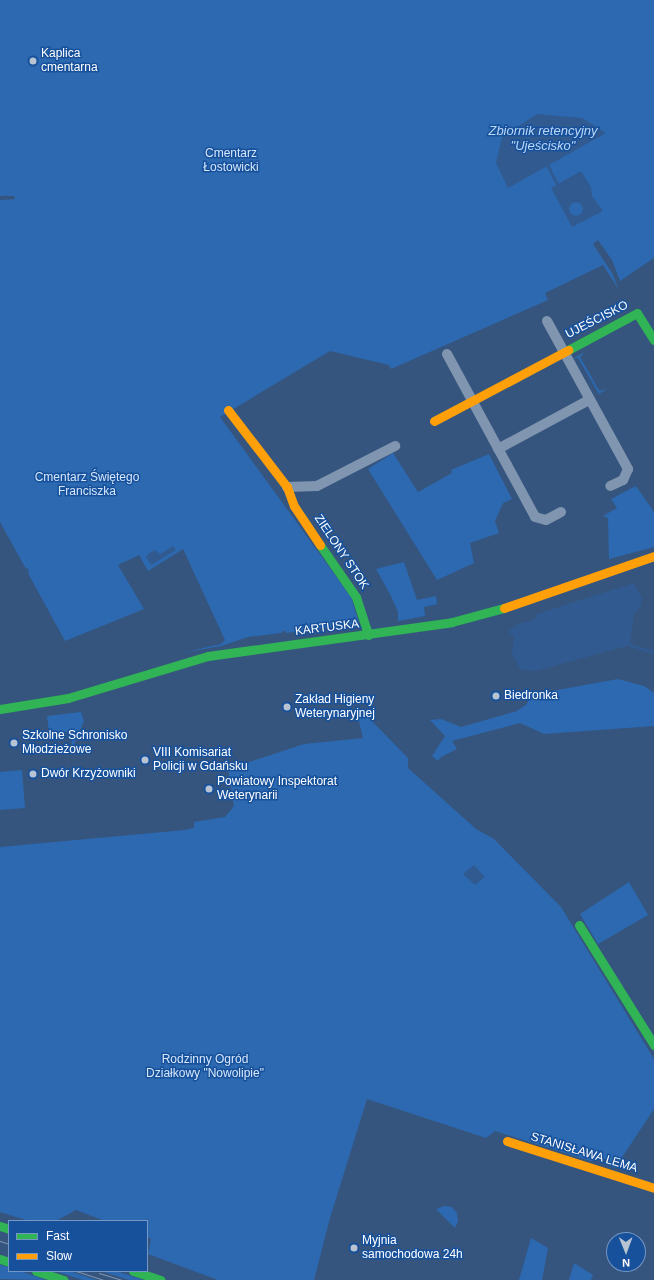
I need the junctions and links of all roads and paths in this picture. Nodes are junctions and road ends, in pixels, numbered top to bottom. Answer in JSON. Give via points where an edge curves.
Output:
{"nodes":[{"id":1,"x":547,"y":321,"type":"dead end"},
{"id":2,"x":654,"y":340,"type":"edge"},
{"id":3,"x":563,"y":352,"type":"junction"},
{"id":4,"x":447,"y":354,"type":"dead end"},
{"id":5,"x":589,"y":400,"type":"junction"},
{"id":6,"x":472,"y":401,"type":"junction"},
{"id":7,"x":228,"y":410,"type":"dead end"},
{"id":8,"x":434,"y":421,"type":"dead end"},
{"id":9,"x":395,"y":446,"type":"dead end"},
{"id":10,"x":498,"y":449,"type":"junction"},
{"id":11,"x":610,"y":486,"type":"dead end"},
{"id":12,"x":287,"y":487,"type":"junction"},
{"id":13,"x":561,"y":512,"type":"dead end"},
{"id":14,"x":654,"y":556,"type":"edge"},
{"id":15,"x":368,"y":635,"type":"junction"},
{"id":16,"x":0,"y":709,"type":"edge"},
{"id":17,"x":579,"y":925,"type":"dead end"},
{"id":18,"x":654,"y":1045,"type":"edge"},
{"id":19,"x":507,"y":1141,"type":"dead end"},
{"id":20,"x":654,"y":1188,"type":"edge"},
{"id":21,"x":39,"y":1272,"type":"edge"},
{"id":22,"x":136,"y":1272,"type":"edge"},
{"id":23,"x":64,"y":1280,"type":"edge"},
{"id":24,"x":161,"y":1280,"type":"edge"}],
"edges":[{"from":1,"to":3,"type":"street","name":"UJEŚCISKO"},
{"from":2,"to":3,"type":"street","name":"UJEŚCISKO","via":[[637,313]]},
{"from":3,"to":5,"type":"street","name":"UJEŚCISKO"},
{"from":3,"to":6,"type":"street","name":"UJEŚCISKO"},
{"from":4,"to":6,"type":"street"},
{"from":5,"to":10,"type":"street"},
{"from":5,"to":11,"type":"street","name":"UJEŚCISKO","via":[[628,469],[623,480]]},
{"from":6,"to":8,"type":"street","name":"UJEŚCISKO"},
{"from":6,"to":10,"type":"street"},
{"from":7,"to":12,"type":"street","name":"ZIELONY STOK"},
{"from":9,"to":12,"type":"street","via":[[317,486]]},
{"from":10,"to":13,"type":"street","via":[[536,517],[546,520]]},
{"from":12,"to":15,"type":"street","name":"ZIELONY STOK","via":[[294,506],[356,597]]},
{"from":14,"to":15,"type":"street","name":"KARTUSKA","via":[[468,619]]},
{"from":15,"to":16,"type":"street","name":"KARTUSKA","via":[[208,656],[68,698]]},
{"from":17,"to":18,"type":"street"},
{"from":19,"to":20,"type":"street","name":"STANISŁAWA LEMA"},
{"from":21,"to":23,"type":"street"},
{"from":22,"to":24,"type":"street"}]}
